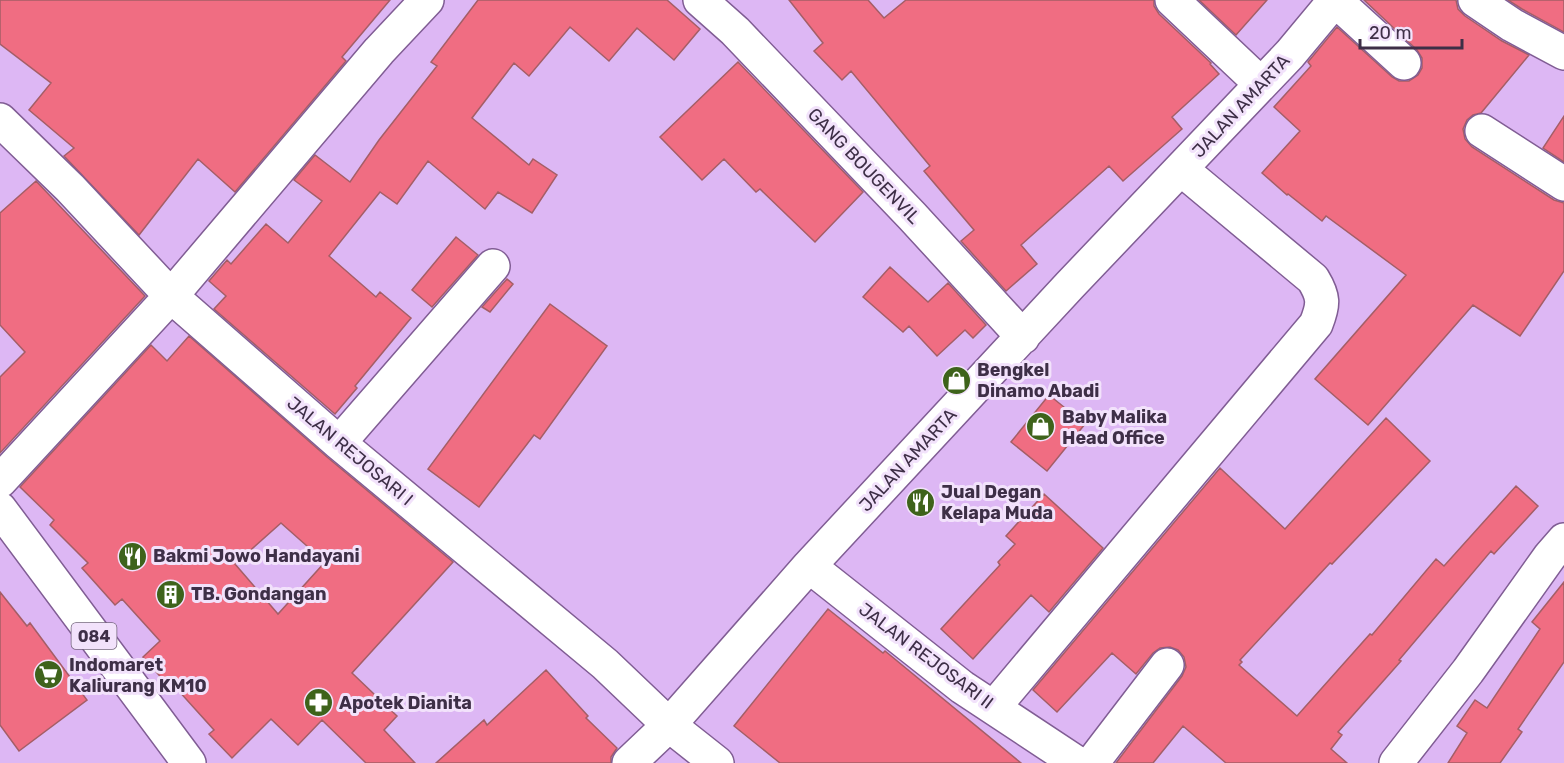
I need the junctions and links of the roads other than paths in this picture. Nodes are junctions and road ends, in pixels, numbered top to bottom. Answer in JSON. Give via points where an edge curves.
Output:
{"nodes":[{"id":1,"x":427,"y":0,"type":"edge"},
{"id":2,"x":700,"y":0,"type":"edge"},
{"id":3,"x":1172,"y":0,"type":"edge"},
{"id":4,"x":1335,"y":0,"type":"edge"},
{"id":5,"x":1475,"y":0,"type":"edge"},
{"id":6,"x":1564,"y":53,"type":"edge"},
{"id":7,"x":1404,"y":63,"type":"dead end"},
{"id":8,"x":1261,"y":84,"type":"junction"},
{"id":9,"x":0,"y":120,"type":"edge"},
{"id":10,"x":1482,"y":131,"type":"dead end"},
{"id":11,"x":1181,"y":169,"type":"junction"},
{"id":12,"x":1564,"y":184,"type":"edge"},
{"id":13,"x":493,"y":266,"type":"dead end"},
{"id":14,"x":171,"y":296,"type":"junction"},
{"id":15,"x":1023,"y":337,"type":"junction"},
{"id":16,"x":339,"y":443,"type":"junction"},
{"id":17,"x":0,"y":481,"type":"edge"},
{"id":18,"x":0,"y":508,"type":"edge"},
{"id":19,"x":1564,"y":540,"type":"edge"},
{"id":20,"x":809,"y":566,"type":"junction"},
{"id":21,"x":1167,"y":665,"type":"dead end"},
{"id":22,"x":994,"y":707,"type":"junction"},
{"id":23,"x":669,"y":725,"type":"junction"},
{"id":24,"x":189,"y":763,"type":"edge"},
{"id":25,"x":629,"y":763,"type":"edge"},
{"id":26,"x":717,"y":763,"type":"edge"},
{"id":27,"x":1077,"y":763,"type":"edge"},
{"id":28,"x":1092,"y":763,"type":"edge"},
{"id":29,"x":1396,"y":763,"type":"edge"}],
"edges":[{"from":1,"to":14,"type":"street"},
{"from":2,"to":15,"type":"street","name":"GANG BOUGENVIL","via":[[759,56]]},
{"from":3,"to":8,"type":"street"},
{"from":4,"to":7,"type":"street"},
{"from":4,"to":8,"type":"street","name":"JALAN AMARTA"},
{"from":5,"to":6,"type":"street"},
{"from":8,"to":11,"type":"street","name":"JALAN AMARTA"},
{"from":9,"to":14,"type":"street","name":"JALAN REJOSARI I"},
{"from":10,"to":12,"type":"street"},
{"from":11,"to":15,"type":"street","name":"JALAN AMARTA"},
{"from":11,"to":22,"type":"street","via":[[1313,279],[1322,292],[1322,309],[1316,324]]},
{"from":13,"to":16,"type":"street"},
{"from":14,"to":16,"type":"street","name":"JALAN REJOSARI I"},
{"from":14,"to":17,"type":"street"},
{"from":15,"to":20,"type":"street","name":"JALAN AMARTA"},
{"from":16,"to":23,"type":"street","name":"JALAN REJOSARI I","via":[[605,664]]},
{"from":18,"to":24,"type":"street","number":"084"},
{"from":19,"to":29,"type":"street"},
{"from":20,"to":22,"type":"street","name":"JALAN REJOSARI II","via":[[962,687]]},
{"from":20,"to":23,"type":"street","name":"JALAN AMARTA"},
{"from":21,"to":28,"type":"street"},
{"from":22,"to":27,"type":"street","name":"JALAN REJOSARI II"},
{"from":23,"to":25,"type":"street","name":"JALAN AMARTA"},
{"from":23,"to":26,"type":"street","name":"JALAN REJOSARI I"}]}
